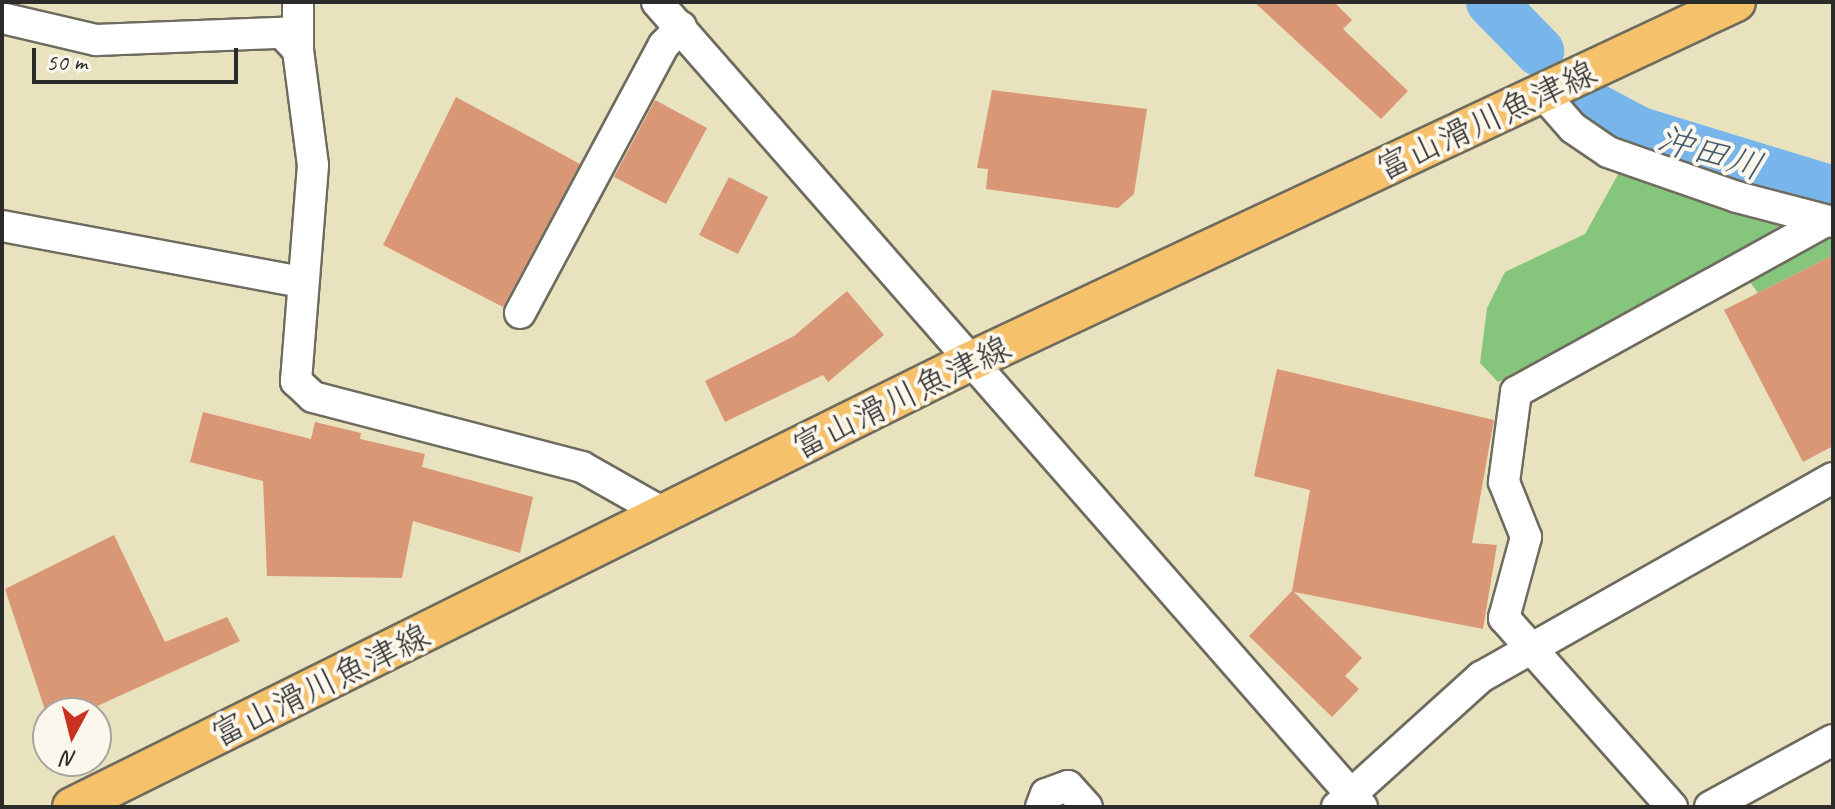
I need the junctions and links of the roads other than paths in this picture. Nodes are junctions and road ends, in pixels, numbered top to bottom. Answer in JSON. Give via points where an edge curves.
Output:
{"nodes":[{"id":1,"x":298,"y":2,"type":"edge"},
{"id":2,"x":657,"y":2,"type":"edge"},
{"id":3,"x":1736,"y":2,"type":"edge"},
{"id":4,"x":2,"y":18,"type":"edge"},
{"id":5,"x":681,"y":27,"type":"junction"},
{"id":6,"x":298,"y":50,"type":"junction"},
{"id":7,"x":1544,"y":95,"type":"junction"},
{"id":8,"x":1829,"y":222,"type":"edge"},
{"id":9,"x":2,"y":226,"type":"edge"},
{"id":10,"x":300,"y":282,"type":"junction"},
{"id":11,"x":520,"y":313,"type":"dead end"},
{"id":12,"x":971,"y":361,"type":"junction"},
{"id":13,"x":1833,"y":478,"type":"edge"},
{"id":14,"x":665,"y":514,"type":"junction"},
{"id":15,"x":1529,"y":646,"type":"junction"},
{"id":16,"x":1833,"y":740,"type":"edge"},
{"id":17,"x":1350,"y":803,"type":"edge"},
{"id":18,"x":72,"y":807,"type":"edge"},
{"id":19,"x":1041,"y":807,"type":"edge"},
{"id":20,"x":1087,"y":807,"type":"edge"},
{"id":21,"x":1672,"y":807,"type":"edge"},
{"id":22,"x":1710,"y":807,"type":"edge"}],
"edges":[{"from":1,"to":6,"type":"street"},
{"from":2,"to":5,"type":"street"},
{"from":3,"to":7,"type":"main road","name":"富山滑川魚津線"},
{"from":4,"to":6,"type":"street","via":[[96,40],[282,33]]},
{"from":5,"to":11,"type":"street","via":[[664,45]]},
{"from":5,"to":12,"type":"street"},
{"from":6,"to":10,"type":"street","via":[[313,165]]},
{"from":7,"to":8,"type":"street","via":[[1573,128],[1608,152]]},
{"from":7,"to":12,"type":"main road","name":"富山滑川魚津線"},
{"from":8,"to":15,"type":"street","via":[[1516,392],[1504,482],[1526,537],[1504,618]]},
{"from":9,"to":10,"type":"street"},
{"from":10,"to":14,"type":"street","via":[[296,381],[313,397],[582,467]]},
{"from":12,"to":14,"type":"main road","name":"富山滑川魚津線"},
{"from":12,"to":17,"type":"street"},
{"from":13,"to":15,"type":"street"},
{"from":14,"to":18,"type":"main road","name":"富山滑川魚津線"},
{"from":15,"to":17,"type":"street","via":[[1481,677]]},
{"from":15,"to":21,"type":"street"},
{"from":16,"to":22,"type":"street"},
{"from":19,"to":20,"type":"street","via":[[1046,794],[1068,786]]}]}
